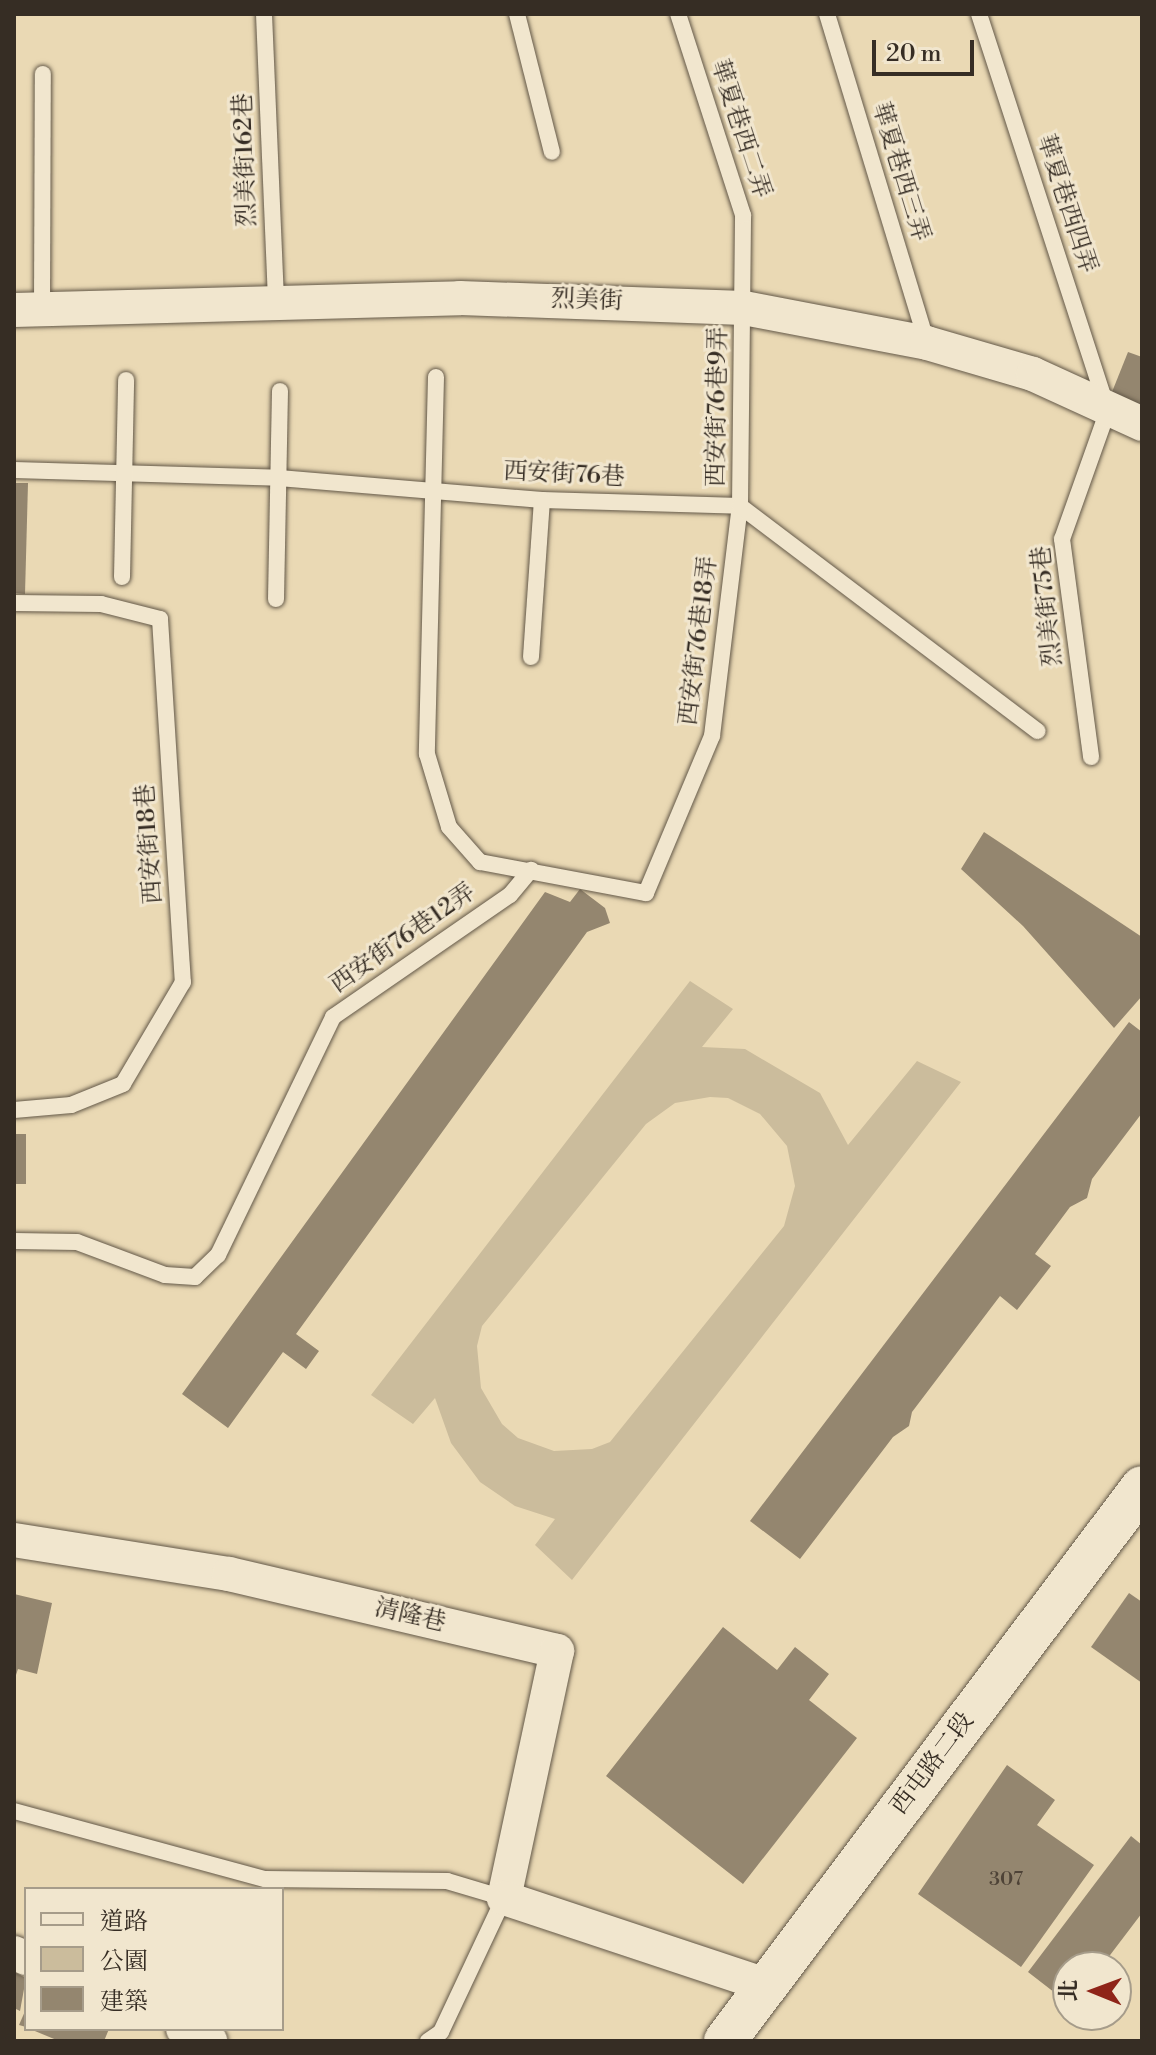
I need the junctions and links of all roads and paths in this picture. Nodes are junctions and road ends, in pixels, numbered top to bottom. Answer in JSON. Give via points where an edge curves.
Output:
{"nodes":[{"id":1,"x":264,"y":14,"type":"edge"},
{"id":2,"x":517,"y":14,"type":"edge"},
{"id":3,"x":678,"y":14,"type":"edge"},
{"id":4,"x":827,"y":14,"type":"edge"},
{"id":5,"x":979,"y":14,"type":"edge"},
{"id":6,"x":43,"y":74,"type":"dead end"},
{"id":7,"x":552,"y":152,"type":"dead end"},
{"id":8,"x":276,"y":304,"type":"junction"},
{"id":9,"x":744,"y":308,"type":"junction"},
{"id":10,"x":28,"y":309,"type":"edge"},
{"id":11,"x":927,"y":343,"type":"junction"},
{"id":12,"x":436,"y":377,"type":"dead end"},
{"id":13,"x":126,"y":380,"type":"dead end"},
{"id":14,"x":280,"y":391,"type":"dead end"},
{"id":15,"x":1108,"y":410,"type":"junction"},
{"id":16,"x":1142,"y":424,"type":"edge"},
{"id":17,"x":14,"y":470,"type":"edge"},
{"id":18,"x":125,"y":474,"type":"junction"},
{"id":19,"x":279,"y":478,"type":"junction"},
{"id":20,"x":436,"y":490,"type":"junction"},
{"id":21,"x":542,"y":500,"type":"junction"},
{"id":22,"x":740,"y":506,"type":"junction"},
{"id":23,"x":122,"y":577,"type":"dead end"},
{"id":24,"x":276,"y":599,"type":"dead end"},
{"id":25,"x":14,"y":603,"type":"edge"},
{"id":26,"x":531,"y":657,"type":"dead end"},
{"id":27,"x":1037,"y":731,"type":"dead end"},
{"id":28,"x":1091,"y":757,"type":"dead end"},
{"id":29,"x":531,"y":870,"type":"junction"},
{"id":30,"x":14,"y":1110,"type":"edge"},
{"id":31,"x":14,"y":1241,"type":"edge"},
{"id":32,"x":1142,"y":1487,"type":"edge"},
{"id":33,"x":14,"y":1540,"type":"edge"},
{"id":34,"x":14,"y":1811,"type":"edge"},
{"id":35,"x":504,"y":1898,"type":"junction"},
{"id":36,"x":766,"y":1985,"type":"junction"},
{"id":37,"x":188,"y":2031,"type":"edge"},
{"id":38,"x":210,"y":2041,"type":"edge"},
{"id":39,"x":428,"y":2041,"type":"edge"},
{"id":40,"x":725,"y":2041,"type":"edge"}],
"edges":[{"from":1,"to":8,"type":"lane","name":"烈美街162巷"},
{"from":2,"to":7,"type":"lane"},
{"from":3,"to":9,"type":"lane","name":"華夏巷西二弄","via":[[743,215]]},
{"from":4,"to":11,"type":"lane","name":"華夏巷西三弄"},
{"from":5,"to":15,"type":"lane","name":"華夏巷西四弄"},
{"from":6,"to":10,"type":"lane"},
{"from":8,"to":9,"type":"street","name":"烈美街","via":[[460,298]]},
{"from":8,"to":10,"type":"street","name":"烈美街"},
{"from":9,"to":11,"type":"street","name":"烈美街"},
{"from":9,"to":22,"type":"lane","name":"西安街76巷9弄"},
{"from":11,"to":15,"type":"street","name":"烈美街","via":[[1033,374]]},
{"from":12,"to":20,"type":"lane","name":"西安街76巷12弄"},
{"from":13,"to":18,"type":"lane"},
{"from":14,"to":19,"type":"lane"},
{"from":15,"to":16,"type":"street","name":"烈美街"},
{"from":15,"to":28,"type":"lane","name":"烈美街75巷","via":[[1062,539]]},
{"from":17,"to":18,"type":"lane","name":"西安街76巷"},
{"from":18,"to":19,"type":"lane","name":"西安街76巷"},
{"from":18,"to":23,"type":"lane"},
{"from":19,"to":20,"type":"lane","name":"西安街76巷"},
{"from":19,"to":24,"type":"lane"},
{"from":20,"to":21,"type":"lane","name":"西安街76巷"},
{"from":20,"to":29,"type":"lane","name":"西安街76巷12弄","via":[[427,754],[432,779],[463,849],[480,862]]},
{"from":21,"to":22,"type":"lane","name":"西安街76巷"},
{"from":21,"to":26,"type":"lane"},
{"from":22,"to":27,"type":"lane"},
{"from":22,"to":29,"type":"lane","name":"西安街76巷18弄","via":[[712,736],[646,893]]},
{"from":25,"to":30,"type":"lane","name":"西安街18巷","via":[[101,604],[160,619],[183,982],[123,1084],[71,1105]]},
{"from":29,"to":31,"type":"lane","name":"西安街76巷12弄","via":[[510,895],[333,1017],[218,1255],[195,1277],[165,1275],[77,1242]]},
{"from":32,"to":36,"type":"street","name":"西屯路二段"},
{"from":33,"to":35,"type":"street","name":"清隆巷","via":[[229,1574],[557,1651]]},
{"from":34,"to":35,"type":"lane","via":[[265,1879],[447,1881]]},
{"from":35,"to":36,"type":"street"},
{"from":35,"to":39,"type":"lane","via":[[441,2032]]},
{"from":36,"to":40,"type":"street","name":"西屯路二段"},
{"from":37,"to":38,"type":"street"}]}
